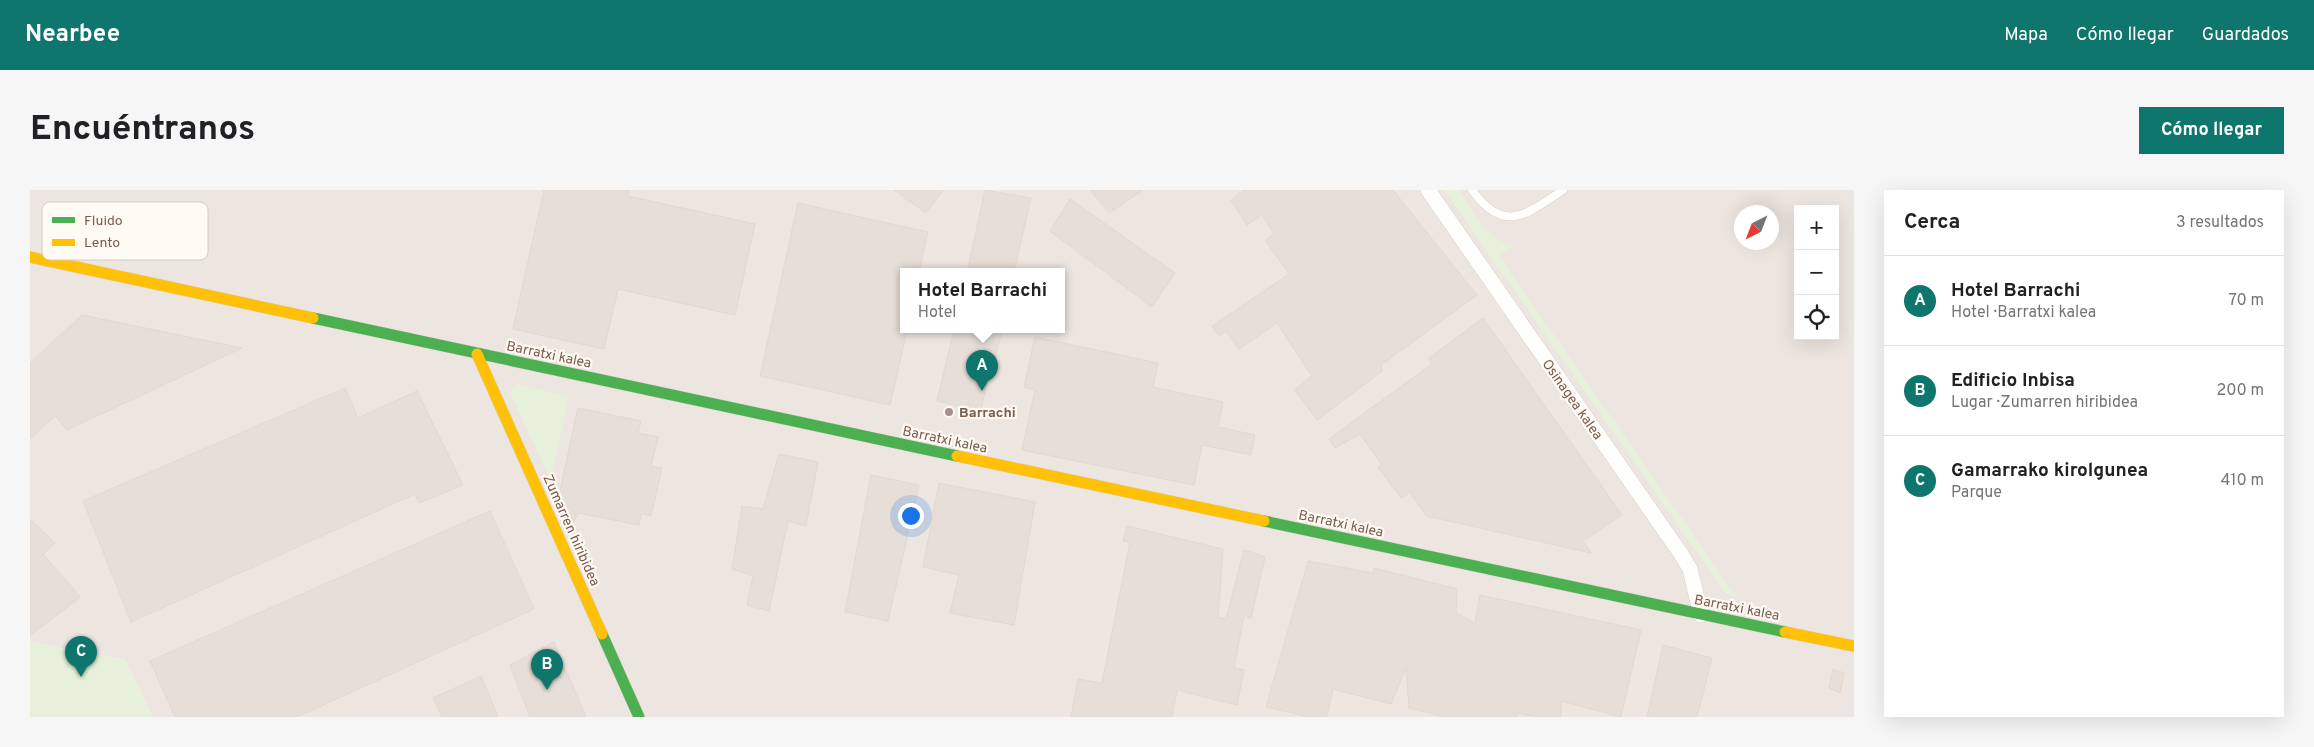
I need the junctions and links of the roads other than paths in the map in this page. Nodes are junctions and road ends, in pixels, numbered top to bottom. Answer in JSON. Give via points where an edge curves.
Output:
{"nodes":[{"id":1,"x":1428,"y":190,"type":"edge"},
{"id":2,"x":1472,"y":190,"type":"edge"},
{"id":3,"x":1563,"y":190,"type":"edge"},
{"id":4,"x":44,"y":260,"type":"edge"},
{"id":5,"x":477,"y":354,"type":"junction"},
{"id":6,"x":1701,"y":615,"type":"junction"},
{"id":7,"x":1854,"y":646,"type":"edge"},
{"id":8,"x":639,"y":717,"type":"edge"}],
"edges":[{"from":1,"to":6,"type":"street","name":"Osinagea kalea","via":[[1682,554],[1690,569]]},
{"from":2,"to":3,"type":"lane","via":[[1481,203],[1498,215],[1514,217],[1529,214]]},
{"from":4,"to":5,"type":"street","name":"Barratxi kalea"},
{"from":5,"to":6,"type":"street","name":"Barratxi kalea"},
{"from":5,"to":8,"type":"street","name":"Zumarren hiribidea"},
{"from":6,"to":7,"type":"street","name":"Barratxi kalea"}]}
